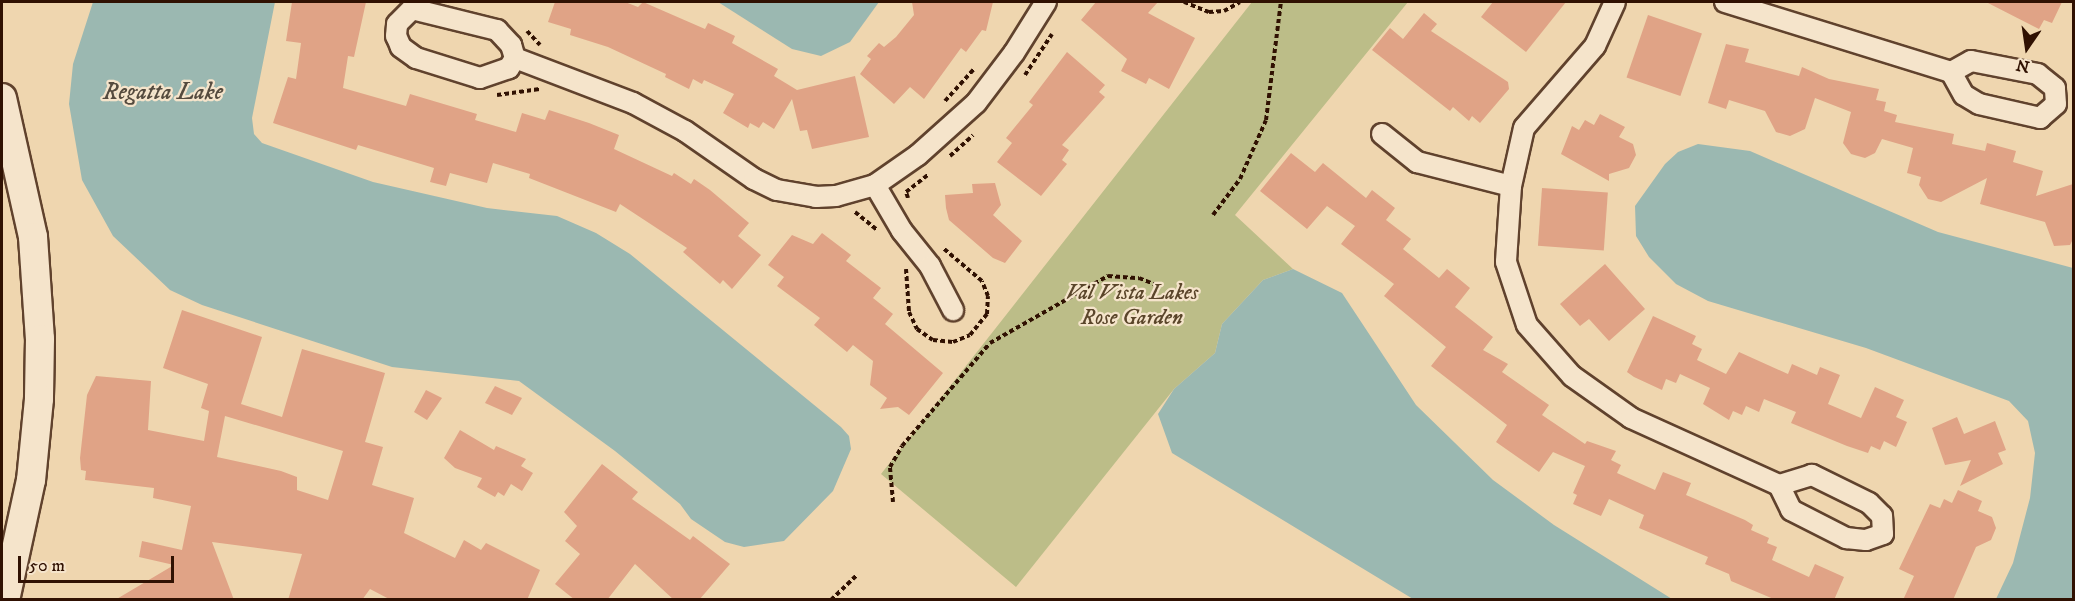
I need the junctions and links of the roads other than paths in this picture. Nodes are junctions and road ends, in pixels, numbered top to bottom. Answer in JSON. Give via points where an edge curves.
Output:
{"nodes":[{"id":1,"x":1046,"y":2,"type":"edge"},
{"id":2,"x":1616,"y":2,"type":"edge"},
{"id":3,"x":1725,"y":2,"type":"edge"},
{"id":4,"x":515,"y":58,"type":"junction"},
{"id":5,"x":1951,"y":72,"type":"junction"},
{"id":6,"x":2,"y":98,"type":"edge"},
{"id":7,"x":1382,"y":134,"type":"dead end"},
{"id":8,"x":875,"y":185,"type":"junction"},
{"id":9,"x":1511,"y":186,"type":"junction"},
{"id":10,"x":953,"y":309,"type":"dead end"},
{"id":11,"x":1779,"y":485,"type":"junction"},
{"id":12,"x":5,"y":600,"type":"edge"}],
"edges":[{"from":1,"to":8,"type":"street","via":[[976,103],[918,155]]},
{"from":2,"to":9,"type":"street","via":[[1595,46],[1524,128]]},
{"from":3,"to":5,"type":"street"},
{"from":4,"to":4,"type":"street","via":[[511,45],[497,30],[479,23],[412,9],[397,24],[401,47],[444,70],[480,78],[509,68]]},
{"from":4,"to":8,"type":"street","via":[[633,103],[685,130],[754,179],[777,190],[816,197]]},
{"from":5,"to":5,"type":"street","via":[[1964,95],[1979,104],[2040,118],[2056,104],[2055,88],[2038,74],[1971,61]]},
{"from":6,"to":12,"type":"street","via":[[33,237],[40,339],[31,480]]},
{"from":7,"to":9,"type":"street","via":[[1417,162]]},
{"from":8,"to":10,"type":"street","via":[[902,231],[930,266]]},
{"from":9,"to":11,"type":"street","via":[[1506,261],[1527,325],[1572,376],[1631,418]]},
{"from":11,"to":11,"type":"street","via":[[1791,510],[1846,538],[1866,540],[1883,534],[1882,516],[1869,503],[1812,475]]}]}
